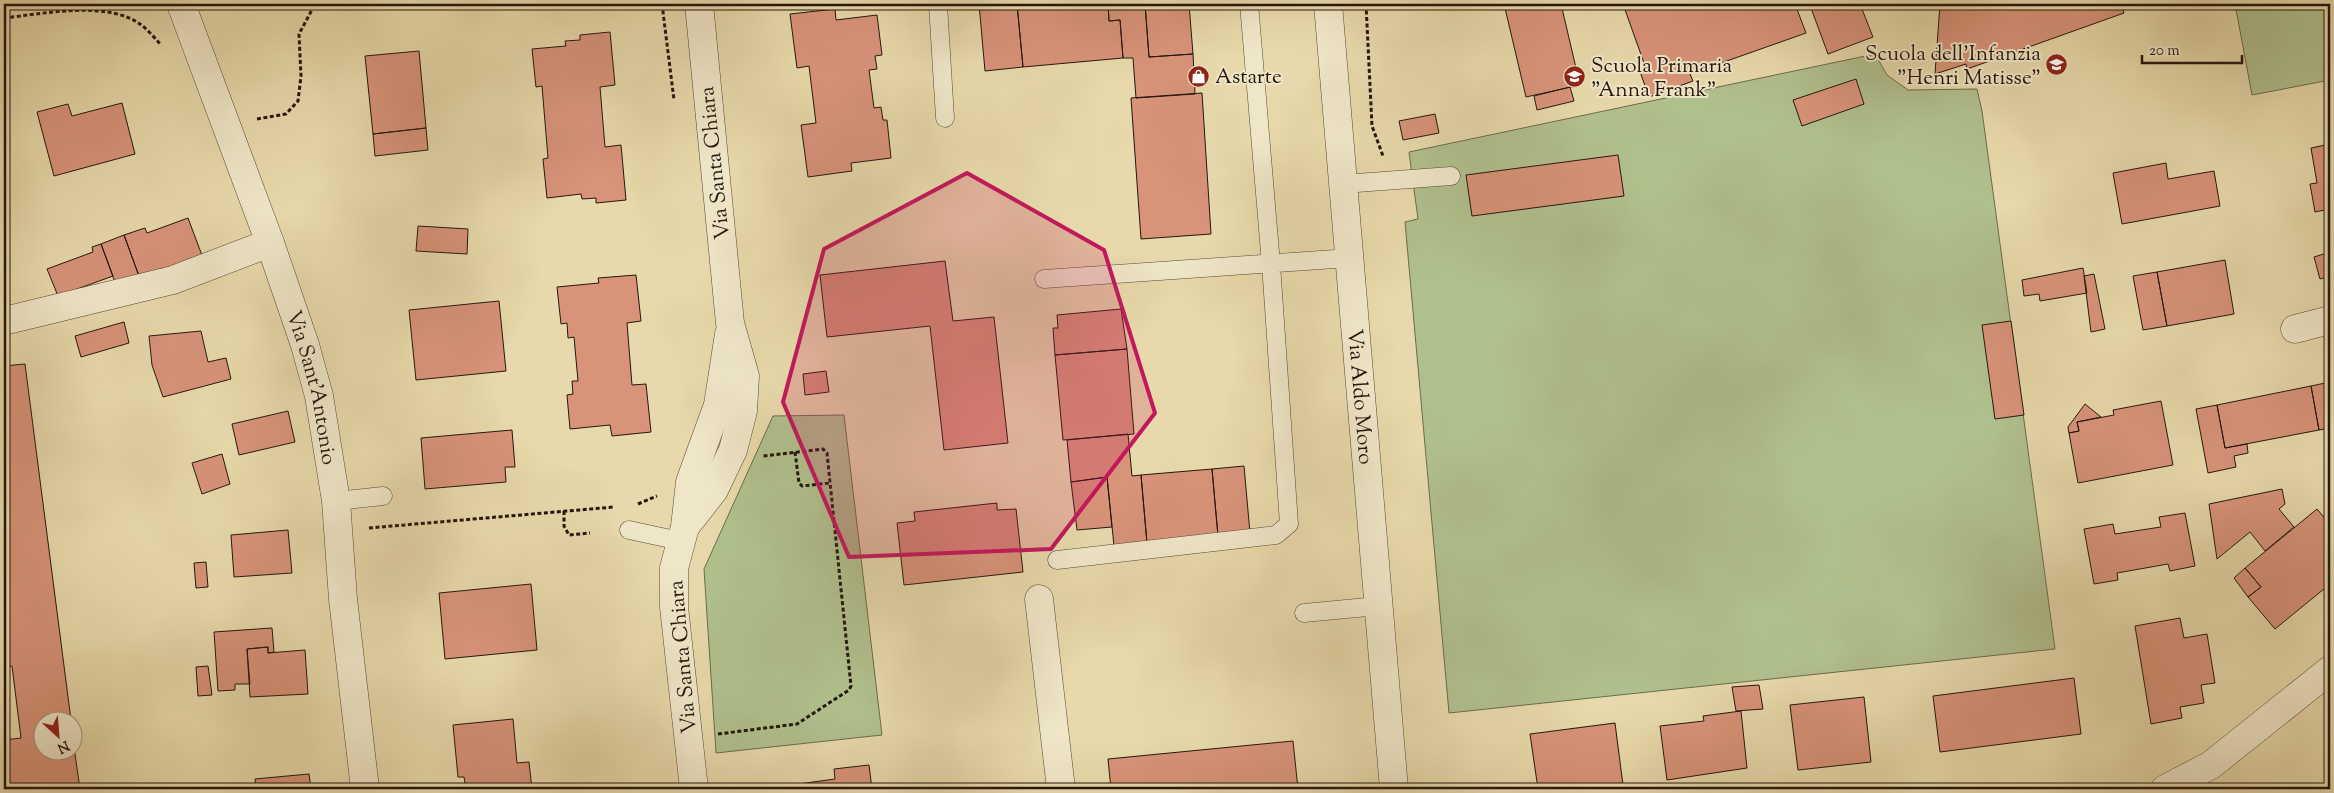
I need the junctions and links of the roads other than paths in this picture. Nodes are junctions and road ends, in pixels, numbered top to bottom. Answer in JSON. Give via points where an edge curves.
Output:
{"nodes":[{"id":1,"x":182,"y":4,"type":"edge"},
{"id":2,"x":699,"y":4,"type":"edge"},
{"id":3,"x":938,"y":4,"type":"edge"},
{"id":4,"x":1248,"y":4,"type":"edge"},
{"id":5,"x":1328,"y":4,"type":"edge"},
{"id":6,"x":945,"y":118,"type":"dead end"},
{"id":7,"x":1451,"y":176,"type":"dead end"},
{"id":8,"x":1343,"y":184,"type":"junction"},
{"id":9,"x":270,"y":243,"type":"junction"},
{"id":10,"x":1349,"y":258,"type":"junction"},
{"id":11,"x":1271,"y":264,"type":"junction"},
{"id":12,"x":1044,"y":278,"type":"dead end"},
{"id":13,"x":2330,"y":320,"type":"edge"},
{"id":14,"x":4,"y":321,"type":"edge"},
{"id":15,"x":2295,"y":329,"type":"dead end"},
{"id":16,"x":383,"y":496,"type":"dead end"},
{"id":17,"x":346,"y":500,"type":"junction"},
{"id":18,"x":629,"y":530,"type":"dead end"},
{"id":19,"x":682,"y":534,"type":"junction"},
{"id":20,"x":1057,"y":560,"type":"dead end"},
{"id":21,"x":1039,"y":599,"type":"dead end"},
{"id":22,"x":1378,"y":606,"type":"junction"},
{"id":23,"x":1304,"y":614,"type":"dead end"},
{"id":24,"x":2330,"y":670,"type":"edge"},
{"id":25,"x":365,"y":789,"type":"edge"},
{"id":26,"x":694,"y":789,"type":"edge"},
{"id":27,"x":1060,"y":789,"type":"edge"},
{"id":28,"x":1394,"y":789,"type":"edge"},
{"id":29,"x":2165,"y":789,"type":"edge"}],
"edges":[{"from":1,"to":9,"type":"street","name":"Via Sant'Antonio"},
{"from":2,"to":19,"type":"street","name":"Via Santa Chiara","via":[[730,323],[745,376],[743,411],[733,450],[714,490]]},
{"from":3,"to":6,"type":"lane"},
{"from":4,"to":11,"type":"lane"},
{"from":5,"to":8,"type":"street","name":"Via Aldo Moro"},
{"from":7,"to":8,"type":"lane"},
{"from":8,"to":10,"type":"street","name":"Via Aldo Moro"},
{"from":9,"to":14,"type":"street","via":[[173,280]]},
{"from":9,"to":17,"type":"street","name":"Via Sant'Antonio","via":[[305,345]]},
{"from":10,"to":11,"type":"lane"},
{"from":10,"to":22,"type":"street","name":"Via Aldo Moro"},
{"from":11,"to":12,"type":"lane"},
{"from":11,"to":20,"type":"lane","via":[[1289,524],[1276,535]]},
{"from":13,"to":15,"type":"street"},
{"from":16,"to":17,"type":"lane"},
{"from":17,"to":25,"type":"street","name":"Via Sant'Antonio","via":[[343,599]]},
{"from":18,"to":19,"type":"lane"},
{"from":19,"to":26,"type":"street","name":"Via Santa Chiara","via":[[674,568],[674,607]]},
{"from":21,"to":27,"type":"street"},
{"from":22,"to":23,"type":"lane"},
{"from":22,"to":28,"type":"street","name":"Via Aldo Moro"},
{"from":24,"to":29,"type":"street","via":[[2211,765]]}]}
